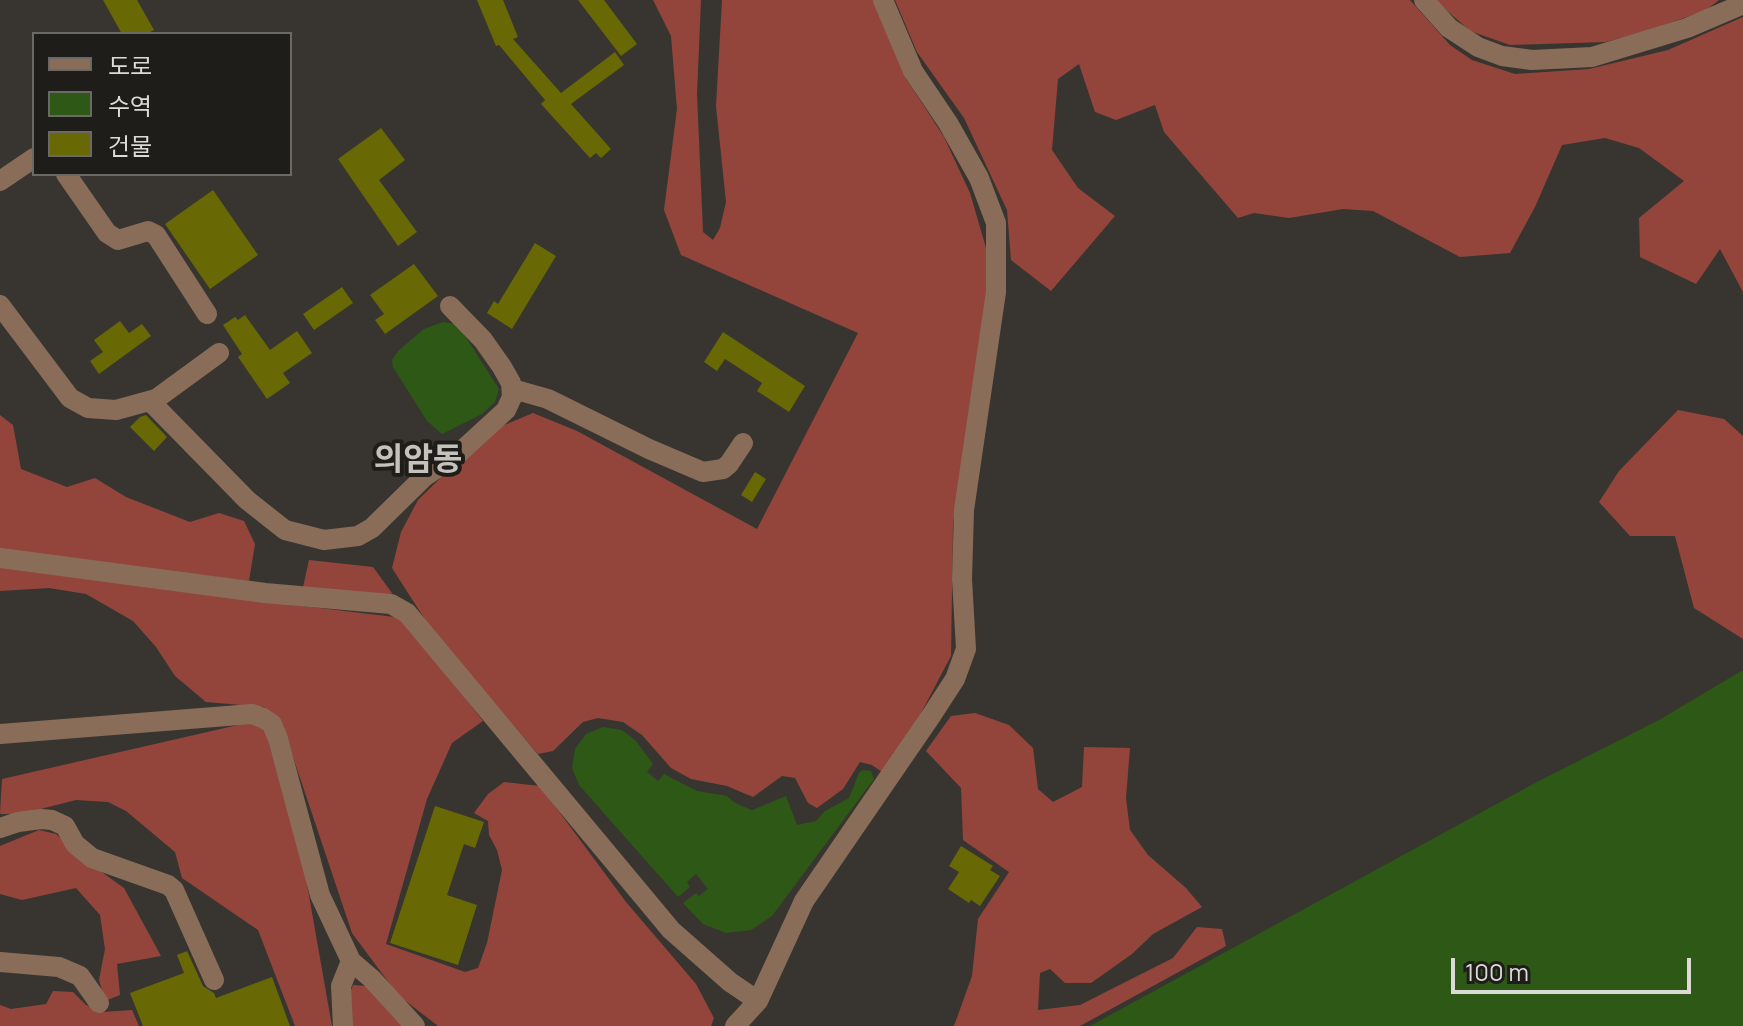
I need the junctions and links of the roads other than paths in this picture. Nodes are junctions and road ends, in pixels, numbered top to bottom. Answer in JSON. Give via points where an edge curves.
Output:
{"nodes":[{"id":1,"x":883,"y":0,"type":"edge"},
{"id":2,"x":1424,"y":0,"type":"edge"},
{"id":3,"x":1743,"y":4,"type":"edge"},
{"id":4,"x":32,"y":159,"type":"edge"},
{"id":5,"x":67,"y":176,"type":"edge"},
{"id":6,"x":0,"y":181,"type":"edge"},
{"id":7,"x":0,"y":305,"type":"edge"},
{"id":8,"x":450,"y":306,"type":"dead end"},
{"id":9,"x":207,"y":314,"type":"dead end"},
{"id":10,"x":219,"y":353,"type":"dead end"},
{"id":11,"x":513,"y":389,"type":"junction"},
{"id":12,"x":150,"y":401,"type":"junction"},
{"id":13,"x":743,"y":443,"type":"dead end"},
{"id":14,"x":0,"y":558,"type":"edge"},
{"id":15,"x":0,"y":734,"type":"edge"},
{"id":16,"x":0,"y":828,"type":"edge"},
{"id":17,"x":351,"y":961,"type":"junction"},
{"id":18,"x":0,"y":962,"type":"edge"},
{"id":19,"x":214,"y":980,"type":"dead end"},
{"id":20,"x":758,"y":1001,"type":"junction"},
{"id":21,"x":99,"y":1003,"type":"dead end"},
{"id":22,"x":343,"y":1026,"type":"edge"},
{"id":23,"x":415,"y":1026,"type":"edge"},
{"id":24,"x":735,"y":1026,"type":"edge"}],
"edges":[{"from":1,"to":20,"type":"street","via":[[913,71],[979,178],[996,223],[996,292],[964,510],[966,649],[955,679],[804,901]]},
{"from":2,"to":3,"type":"street","via":[[1449,28],[1478,47],[1532,60],[1592,57],[1687,28]]},
{"from":4,"to":6,"type":"street"},
{"from":5,"to":9,"type":"street","via":[[107,233],[118,240],[148,231],[156,235]]},
{"from":7,"to":12,"type":"street","via":[[70,398],[88,408],[116,410]]},
{"from":8,"to":11,"type":"street","via":[[483,340]]},
{"from":10,"to":12,"type":"street"},
{"from":11,"to":12,"type":"street","via":[[506,410],[372,528],[358,536],[324,540],[271,521]]},
{"from":11,"to":13,"type":"street","via":[[548,399],[703,472],[723,469]]},
{"from":14,"to":20,"type":"street","via":[[391,604],[407,613],[671,930]]},
{"from":15,"to":17,"type":"street","via":[[252,714],[263,718],[278,739],[320,895]]},
{"from":16,"to":19,"type":"street","via":[[52,820],[65,826],[92,858],[168,885]]},
{"from":17,"to":22,"type":"street","via":[[341,986]]},
{"from":17,"to":23,"type":"street"},
{"from":18,"to":21,"type":"street","via":[[59,967],[80,976]]},
{"from":20,"to":24,"type":"street"}]}
